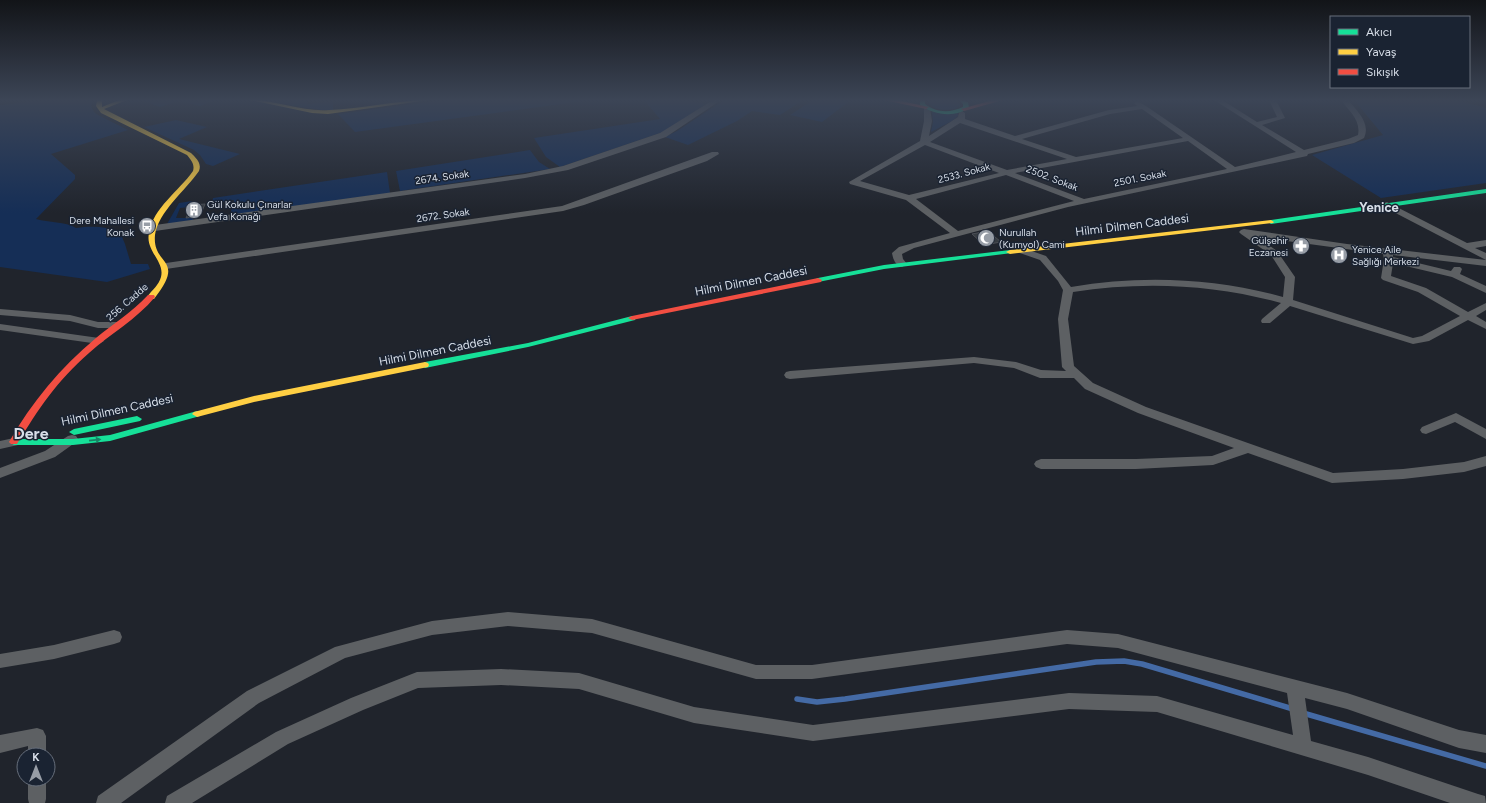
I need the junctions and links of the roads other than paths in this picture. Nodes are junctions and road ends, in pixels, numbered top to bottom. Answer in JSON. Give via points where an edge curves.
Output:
{"nodes":[{"id":1,"x":155,"y":137,"type":"edge"},
{"id":2,"x":655,"y":137,"type":"edge"},
{"id":3,"x":925,"y":137,"type":"edge"},
{"id":4,"x":929,"y":137,"type":"edge"},
{"id":5,"x":1278,"y":137,"type":"edge"},
{"id":6,"x":1358,"y":137,"type":"edge"},
{"id":7,"x":1016,"y":138,"type":"edge"},
{"id":8,"x":1189,"y":139,"type":"joint"},
{"id":9,"x":924,"y":142,"type":"junction"},
{"id":10,"x":715,"y":154,"type":"dead end"},
{"id":11,"x":1304,"y":154,"type":"junction"},
{"id":12,"x":1074,"y":159,"type":"junction"},
{"id":13,"x":1234,"y":170,"type":"junction"},
{"id":14,"x":1007,"y":172,"type":"junction"},
{"id":15,"x":1486,"y":191,"type":"edge"},
{"id":16,"x":909,"y":198,"type":"junction"},
{"id":17,"x":1082,"y":202,"type":"junction"},
{"id":18,"x":1387,"y":206,"type":"junction"},
{"id":19,"x":1369,"y":208,"type":"junction"},
{"id":20,"x":1235,"y":226,"type":"junction"},
{"id":21,"x":155,"y":228,"type":"junction"},
{"id":22,"x":1244,"y":232,"type":"junction"},
{"id":23,"x":956,"y":234,"type":"junction"},
{"id":24,"x":1486,"y":243,"type":"edge"},
{"id":25,"x":1467,"y":246,"type":"junction"},
{"id":26,"x":1020,"y":250,"type":"junction"},
{"id":27,"x":1388,"y":255,"type":"junction"},
{"id":28,"x":1486,"y":257,"type":"edge"},
{"id":29,"x":1459,"y":260,"type":"junction"},
{"id":30,"x":900,"y":262,"type":"junction"},
{"id":31,"x":1486,"y":263,"type":"edge"},
{"id":32,"x":166,"y":266,"type":"junction"},
{"id":33,"x":1456,"y":275,"type":"junction"},
{"id":34,"x":1068,"y":290,"type":"junction"},
{"id":35,"x":1486,"y":290,"type":"edge"},
{"id":36,"x":1288,"y":302,"type":"junction"},
{"id":37,"x":1486,"y":306,"type":"edge"},
{"id":38,"x":0,"y":312,"type":"edge"},
{"id":39,"x":1467,"y":316,"type":"junction"},
{"id":40,"x":1266,"y":321,"type":"dead end"},
{"id":41,"x":118,"y":325,"type":"junction"},
{"id":42,"x":1486,"y":326,"type":"edge"},
{"id":43,"x":0,"y":327,"type":"edge"},
{"id":44,"x":99,"y":341,"type":"junction"},
{"id":45,"x":790,"y":375,"type":"dead end"},
{"id":46,"x":1077,"y":375,"type":"junction"},
{"id":47,"x":224,"y":403,"type":"junction"},
{"id":48,"x":185,"y":408,"type":"dead end"},
{"id":49,"x":148,"y":416,"type":"dead end"},
{"id":50,"x":1426,"y":430,"type":"dead end"},
{"id":51,"x":80,"y":431,"type":"junction"},
{"id":52,"x":1486,"y":435,"type":"edge"},
{"id":53,"x":14,"y":442,"type":"junction"},
{"id":54,"x":68,"y":442,"type":"junction"},
{"id":55,"x":0,"y":444,"type":"edge"},
{"id":56,"x":1247,"y":448,"type":"junction"},
{"id":57,"x":1486,"y":461,"type":"edge"},
{"id":58,"x":1041,"y":464,"type":"dead end"},
{"id":59,"x":0,"y":473,"type":"edge"},
{"id":60,"x":114,"y":638,"type":"dead end"},
{"id":61,"x":0,"y":661,"type":"edge"},
{"id":62,"x":1295,"y":688,"type":"junction"},
{"id":63,"x":0,"y":744,"type":"edge"},
{"id":64,"x":1302,"y":744,"type":"junction"},
{"id":65,"x":1486,"y":744,"type":"edge"},
{"id":66,"x":37,"y":747,"type":"edge"},
{"id":67,"x":36,"y":787,"type":"edge"},
{"id":68,"x":35,"y":802,"type":"edge"},
{"id":69,"x":105,"y":803,"type":"edge"},
{"id":70,"x":174,"y":803,"type":"edge"},
{"id":71,"x":1478,"y":803,"type":"edge"}],
"edges":[{"from":1,"to":21,"type":"street","via":[[184,151],[195,160],[197,166]]},
{"from":2,"to":21,"type":"street","name":"2674. Sokak","via":[[558,170],[525,176]]},
{"from":3,"to":9,"type":"street"},
{"from":4,"to":9,"type":"street"},
{"from":5,"to":11,"type":"street"},
{"from":6,"to":11,"type":"street","name":"2501. Sokak"},
{"from":7,"to":12,"type":"street"},
{"from":8,"to":12,"type":"street","name":"2533. Sokak"},
{"from":8,"to":13,"type":"street"},
{"from":9,"to":14,"type":"street","name":"2502. Sokak"},
{"from":9,"to":16,"type":"street","via":[[853,182]]},
{"from":10,"to":32,"type":"street","name":"2672. Sokak","via":[[563,208]]},
{"from":11,"to":13,"type":"street","name":"2501. Sokak"},
{"from":12,"to":14,"type":"street","name":"2533. Sokak"},
{"from":13,"to":17,"type":"street","name":"2501. Sokak"},
{"from":14,"to":16,"type":"street","name":"2533. Sokak"},
{"from":14,"to":17,"type":"street","name":"2502. Sokak"},
{"from":15,"to":18,"type":"street","name":"Hilmi Dilmen Caddesi"},
{"from":16,"to":23,"type":"street"},
{"from":17,"to":23,"type":"street","name":"2501. Sokak"},
{"from":18,"to":19,"type":"street","name":"Hilmi Dilmen Caddesi"},
{"from":18,"to":25,"type":"street"},
{"from":19,"to":20,"type":"street","name":"Hilmi Dilmen Caddesi"},
{"from":19,"to":30,"type":"street","name":"Hilmi Dilmen Caddesi","via":[[1302,212]]},
{"from":20,"to":22,"type":"street"},
{"from":20,"to":26,"type":"street","name":"Hilmi Dilmen Caddesi"},
{"from":21,"to":32,"type":"street","via":[[152,241]]},
{"from":22,"to":27,"type":"street"},
{"from":22,"to":36,"type":"street","via":[[1274,253],[1290,277]]},
{"from":23,"to":30,"type":"street","name":"2501. Sokak","via":[[902,249],[897,253]]},
{"from":24,"to":25,"type":"street"},
{"from":25,"to":28,"type":"street"},
{"from":26,"to":30,"type":"street","name":"Hilmi Dilmen Caddesi"},
{"from":26,"to":34,"type":"street","via":[[1043,258]]},
{"from":27,"to":29,"type":"street"},
{"from":27,"to":33,"type":"street"},
{"from":27,"to":39,"type":"street","via":[[1386,278],[1422,290]]},
{"from":29,"to":31,"type":"street"},
{"from":29,"to":33,"type":"street"},
{"from":30,"to":47,"type":"street","name":"Hilmi Dilmen Caddesi","via":[[620,321],[528,345]]},
{"from":32,"to":41,"type":"street","name":"256. Cadde","via":[[166,276],[157,291]]},
{"from":33,"to":35,"type":"street"},
{"from":34,"to":36,"type":"street","via":[[1106,284],[1212,285]]},
{"from":34,"to":46,"type":"street","via":[[1063,319],[1068,367]]},
{"from":36,"to":39,"type":"street","via":[[1413,341],[1425,339]]},
{"from":36,"to":40,"type":"street"},
{"from":37,"to":39,"type":"street"},
{"from":38,"to":41,"type":"street","via":[[70,318],[98,325]]},
{"from":39,"to":42,"type":"street"},
{"from":41,"to":44,"type":"street","name":"256. Cadde"},
{"from":43,"to":44,"type":"street"},
{"from":44,"to":53,"type":"street","name":"256. Cadde","via":[[46,391],[26,418]]},
{"from":45,"to":46,"type":"street","via":[[974,360],[1016,365],[1040,374]]},
{"from":46,"to":56,"type":"street","via":[[1089,386],[1142,410]]},
{"from":47,"to":48,"type":"street","name":"Hilmi Dilmen Caddesi"},
{"from":54,"to":47,"type":"street","name":"Hilmi Dilmen Caddesi","one_way":true,"via":[[110,438]]},
{"from":49,"to":51,"type":"street","name":"Hilmi Dilmen Caddesi"},
{"from":50,"to":52,"type":"street","via":[[1456,418]]},
{"from":51,"to":53,"type":"street","name":"Hilmi Dilmen Caddesi"},
{"from":51,"to":54,"type":"street"},
{"from":53,"to":54,"type":"street","name":"Hilmi Dilmen Caddesi"},
{"from":53,"to":55,"type":"street"},
{"from":54,"to":59,"type":"street","via":[[42,457]]},
{"from":56,"to":57,"type":"street","via":[[1332,478],[1403,474],[1456,468]]},
{"from":56,"to":58,"type":"street","via":[[1213,460],[1136,464]]},
{"from":60,"to":61,"type":"street"},
{"from":62,"to":64,"type":"street"},
{"from":62,"to":65,"type":"street","via":[[1347,701],[1459,739]]},
{"from":62,"to":69,"type":"street","via":[[1118,641],[1067,636],[812,672],[756,672],[592,626],[508,619],[432,628],[341,652],[253,697]]},
{"from":63,"to":66,"type":"street","via":[[37,736]]},
{"from":64,"to":70,"type":"street","via":[[1157,704],[1069,701],[813,733],[694,715],[579,681],[501,676],[417,680],[282,738]]},
{"from":64,"to":71,"type":"street"},
{"from":67,"to":68,"type":"street"}]}
